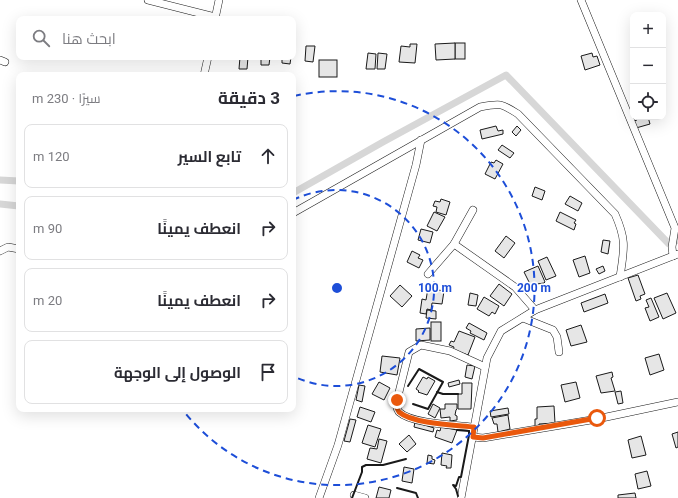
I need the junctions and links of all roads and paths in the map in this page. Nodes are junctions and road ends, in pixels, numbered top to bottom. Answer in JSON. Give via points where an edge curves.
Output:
{"nodes":[{"id":1,"x":148,"y":0,"type":"edge"},
{"id":2,"x":219,"y":0,"type":"edge"},
{"id":3,"x":581,"y":0,"type":"edge"},
{"id":4,"x":208,"y":16,"type":"edge"},
{"id":5,"x":215,"y":16,"type":"edge"},
{"id":6,"x":207,"y":60,"type":"edge"},
{"id":7,"x":205,"y":72,"type":"edge"},
{"id":8,"x":421,"y":140,"type":"junction"},
{"id":9,"x":473,"y":210,"type":"dead end"},
{"id":10,"x":296,"y":212,"type":"edge"},
{"id":11,"x":454,"y":244,"type":"junction"},
{"id":12,"x":16,"y":248,"type":"edge"},
{"id":13,"x":0,"y":251,"type":"edge"},
{"id":14,"x":675,"y":255,"type":"edge"},
{"id":15,"x":428,"y":274,"type":"dead end"},
{"id":16,"x":620,"y":277,"type":"junction"},
{"id":17,"x":535,"y":310,"type":"junction"},
{"id":18,"x":523,"y":318,"type":"junction"},
{"id":19,"x":559,"y":352,"type":"dead end"},
{"id":20,"x":485,"y":367,"type":"junction"},
{"id":21,"x":678,"y":402,"type":"edge"},
{"id":22,"x":474,"y":427,"type":"junction"},
{"id":23,"x":473,"y":437,"type":"junction"},
{"id":24,"x":354,"y":495,"type":"dead end"},
{"id":25,"x":319,"y":498,"type":"edge"},
{"id":26,"x":365,"y":498,"type":"edge"},
{"id":27,"x":461,"y":498,"type":"edge"}],
"edges":[{"from":1,"to":4,"type":"street"},
{"from":2,"to":5,"type":"street"},
{"from":3,"to":14,"type":"street","via":[[675,228],[672,246]]},
{"from":6,"to":7,"type":"street"},
{"from":8,"to":10,"type":"street"},
{"from":8,"to":16,"type":"street","via":[[480,107],[498,104],[518,114],[615,214],[622,228],[624,244]]},
{"from":8,"to":25,"type":"street","via":[[338,445]]},
{"from":9,"to":11,"type":"street"},
{"from":11,"to":15,"type":"street"},
{"from":11,"to":17,"type":"street","via":[[515,288]]},
{"from":12,"to":13,"type":"street","via":[[8,247]]},
{"from":14,"to":16,"type":"street"},
{"from":16,"to":17,"type":"street"},
{"from":17,"to":18,"type":"street"},
{"from":18,"to":19,"type":"street","via":[[553,330],[557,337]]},
{"from":18,"to":20,"type":"street","via":[[501,331]]},
{"from":20,"to":22,"type":"street"},
{"from":20,"to":22,"type":"street","via":[[450,351],[421,345],[409,352],[397,400],[399,412],[408,417],[420,421]]},
{"from":21,"to":23,"type":"street","via":[[483,438]]},
{"from":22,"to":23,"type":"street"},
{"from":23,"to":27,"type":"street"},
{"from":24,"to":26,"type":"street"}]}
